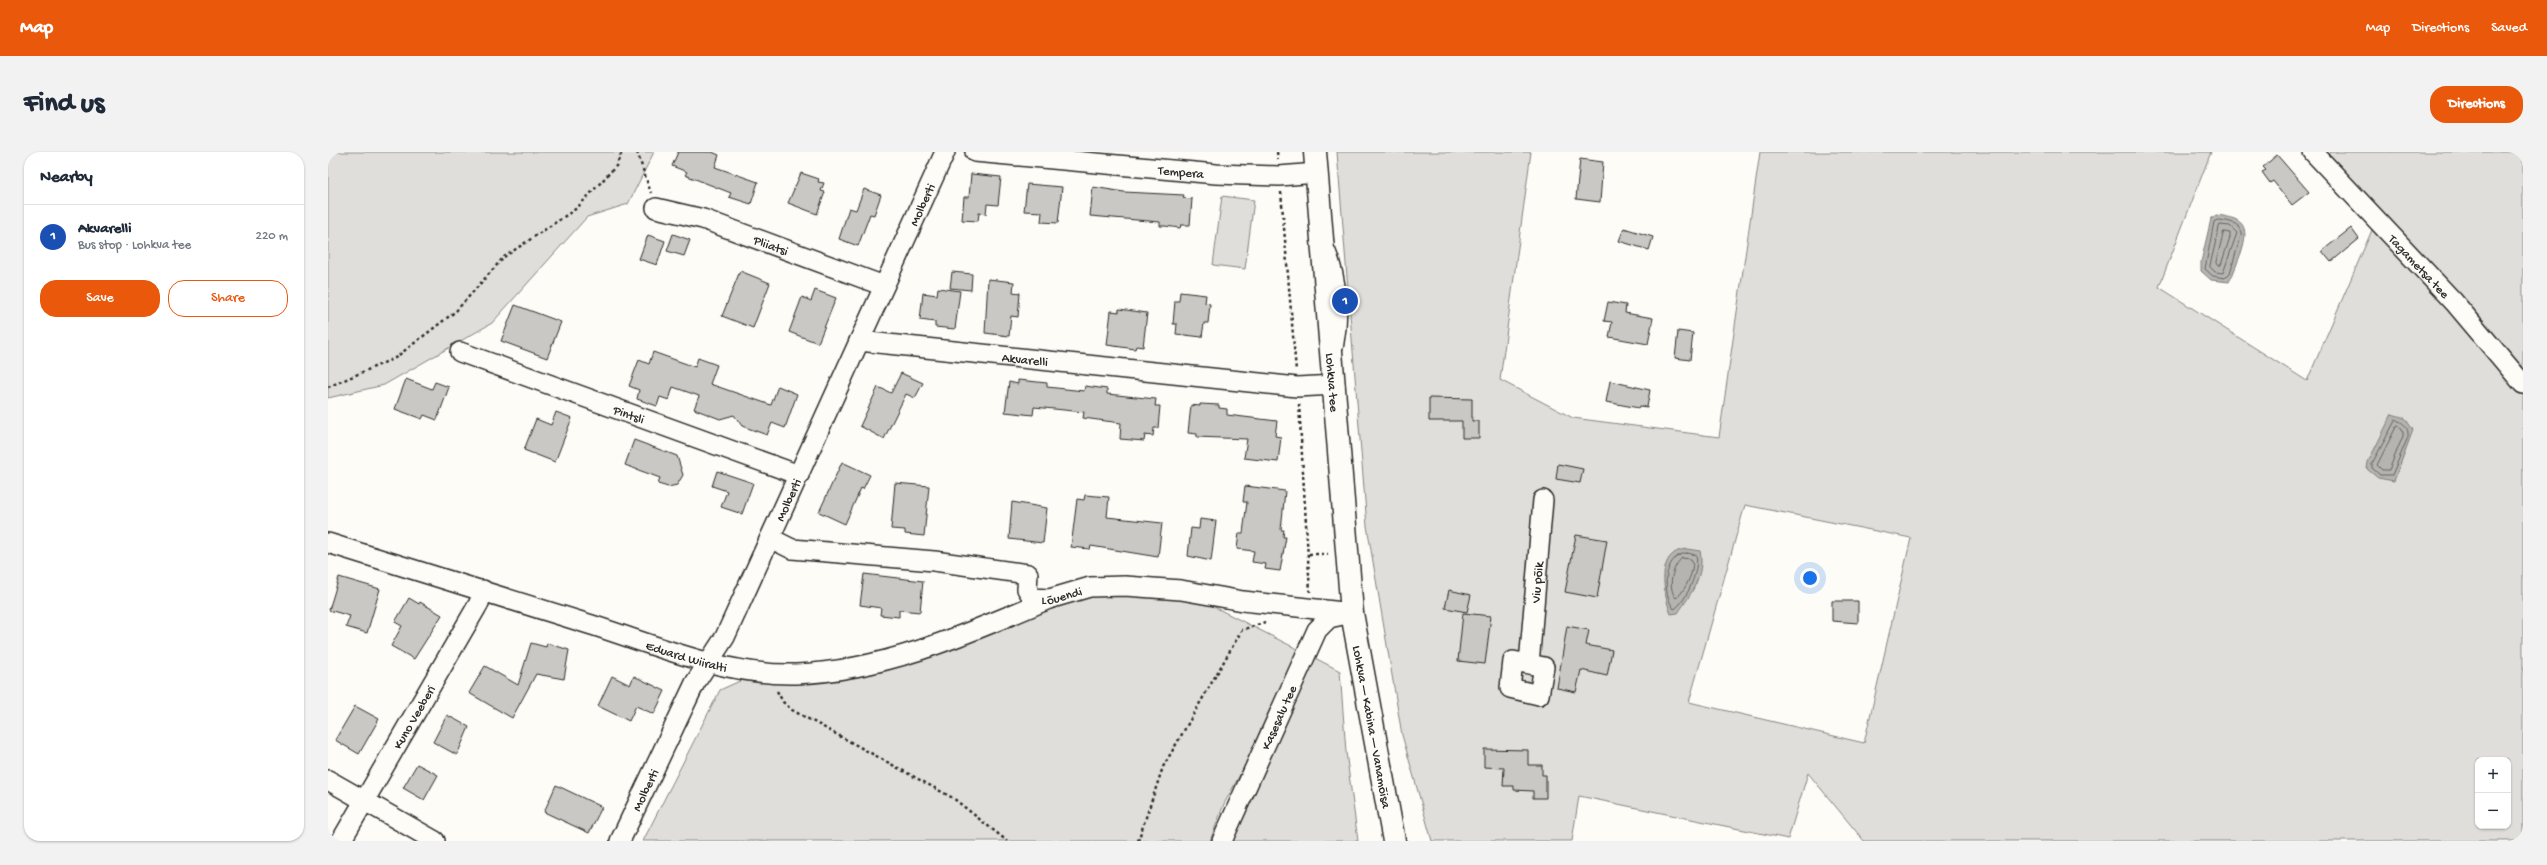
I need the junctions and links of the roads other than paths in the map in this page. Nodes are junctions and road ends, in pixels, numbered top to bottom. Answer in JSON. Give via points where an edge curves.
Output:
{"nodes":[{"id":1,"x":945,"y":152,"type":"edge"},
{"id":2,"x":975,"y":152,"type":"edge"},
{"id":3,"x":1315,"y":152,"type":"edge"},
{"id":4,"x":2313,"y":152,"type":"edge"},
{"id":5,"x":1316,"y":173,"type":"junction"},
{"id":6,"x":656,"y":208,"type":"road end"},
{"id":7,"x":884,"y":286,"type":"junction"},
{"id":8,"x":860,"y":341,"type":"junction"},
{"id":9,"x":460,"y":352,"type":"dead end"},
{"id":10,"x":1334,"y":377,"type":"junction"},
{"id":11,"x":2523,"y":384,"type":"edge"},
{"id":12,"x":798,"y":475,"type":"junction"},
{"id":13,"x":1543,"y":500,"type":"dead end"},
{"id":14,"x":770,"y":538,"type":"junction"},
{"id":15,"x":328,"y":543,"type":"edge"},
{"id":16,"x":483,"y":590,"type":"junction"},
{"id":17,"x":1049,"y":599,"type":"junction"},
{"id":18,"x":1352,"y":613,"type":"junction"},
{"id":19,"x":709,"y":661,"type":"junction"},
{"id":20,"x":1528,"y":664,"type":"dead end"},
{"id":21,"x":328,"y":780,"type":"edge"},
{"id":22,"x":365,"y":802,"type":"junction"},
{"id":23,"x":341,"y":841,"type":"edge"},
{"id":24,"x":435,"y":841,"type":"edge"},
{"id":25,"x":620,"y":841,"type":"edge"},
{"id":26,"x":1222,"y":841,"type":"edge"},
{"id":27,"x":1394,"y":841,"type":"edge"}],
"edges":[{"from":1,"to":7,"type":"street","name":"Molberti"},
{"from":2,"to":5,"type":"street","name":"Tempera","via":[[1216,174],[1279,176]]},
{"from":3,"to":5,"type":"street","name":"Lohkva tee"},
{"from":4,"to":11,"type":"street","name":"Tagametsa tee","via":[[2454,302]]},
{"from":5,"to":10,"type":"street","name":"Lohkva tee"},
{"from":6,"to":7,"type":"street","name":"Pliiatsi","via":[[703,219]]},
{"from":7,"to":8,"type":"street","name":"Molberti"},
{"from":8,"to":10,"type":"street","name":"Akvarelli","via":[[1298,387]]},
{"from":8,"to":12,"type":"street","name":"Molberti"},
{"from":9,"to":12,"type":"street","name":"Pintsli"},
{"from":10,"to":18,"type":"street","name":"Lohkva tee"},
{"from":12,"to":14,"type":"street","name":"Molberti"},
{"from":13,"to":20,"type":"street","name":"Viu põik"},
{"from":14,"to":17,"type":"street","name":"Lõuendi","via":[[792,549],[934,561],[1028,574],[1027,589],[1033,598]]},
{"from":14,"to":19,"type":"street","name":"Molberti","via":[[726,637]]},
{"from":15,"to":16,"type":"street","name":"Eduard Wiiralti"},
{"from":16,"to":19,"type":"street","name":"Eduard Wiiralti"},
{"from":16,"to":22,"type":"street","name":"Kuno Veeberi","via":[[479,603]]},
{"from":17,"to":18,"type":"street","name":"Lõuendi","via":[[1090,587],[1125,586],[1181,590],[1243,601]]},
{"from":17,"to":19,"type":"street","name":"Eduard Wiiralti","via":[[952,640],[852,668],[798,674],[755,674]]},
{"from":18,"to":26,"type":"street","name":"Kasesalu tee","via":[[1329,618],[1317,630]]},
{"from":18,"to":27,"type":"street","name":"Lohkva — Kabina — Vanamõisa"},
{"from":19,"to":25,"type":"street","name":"Molberti","via":[[695,683]]},
{"from":21,"to":22,"type":"street"},
{"from":22,"to":23,"type":"street","name":"Kuno Veeberi"},
{"from":22,"to":24,"type":"street"}]}
